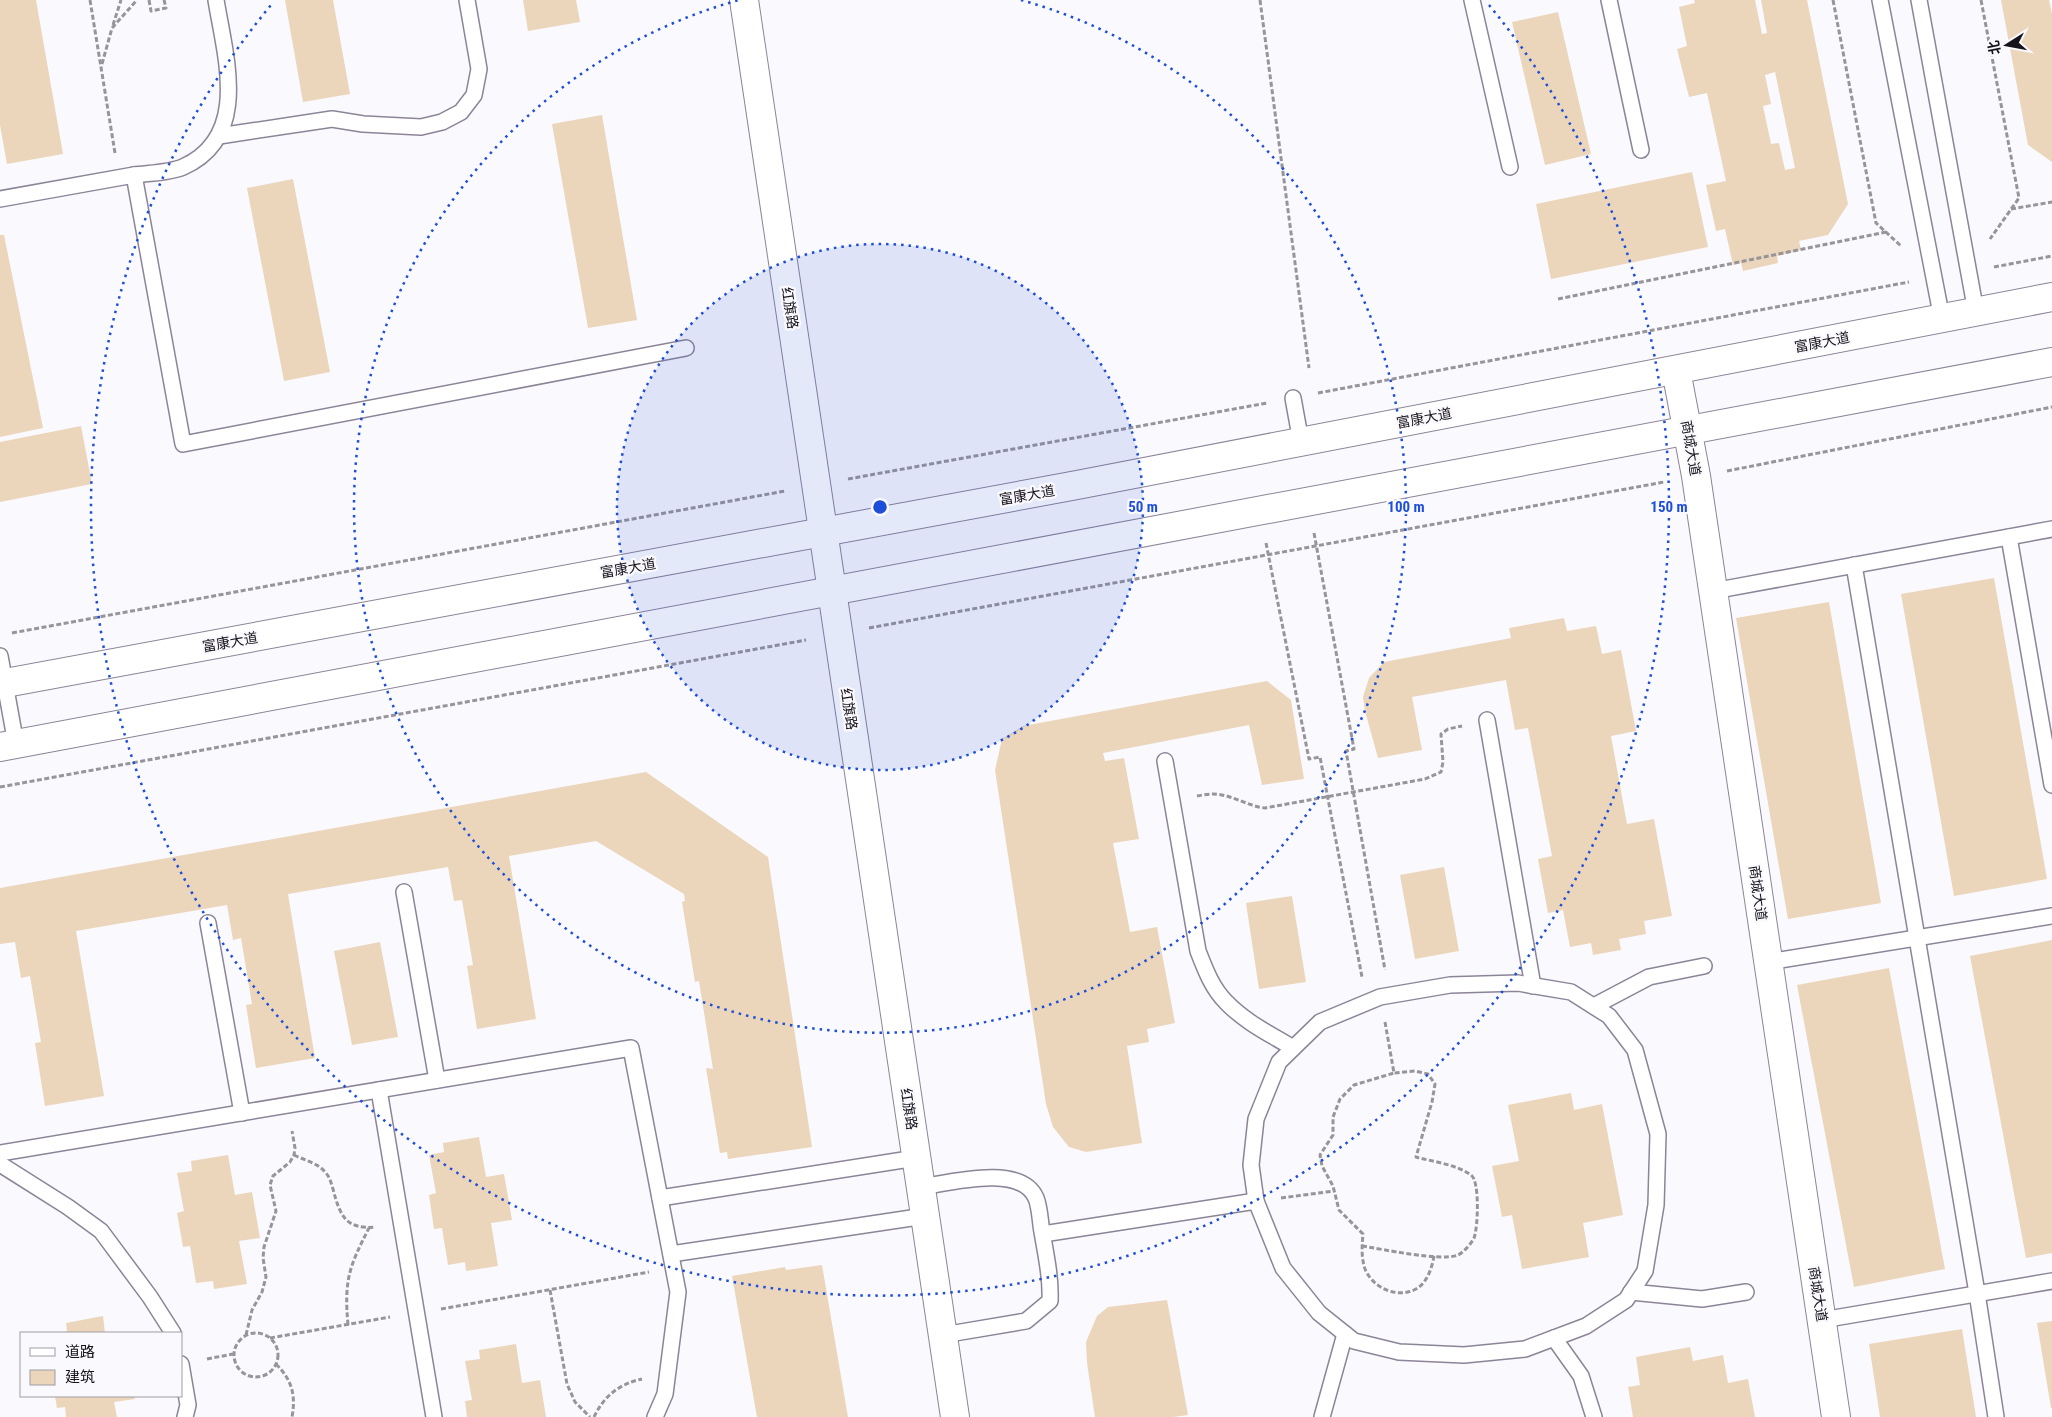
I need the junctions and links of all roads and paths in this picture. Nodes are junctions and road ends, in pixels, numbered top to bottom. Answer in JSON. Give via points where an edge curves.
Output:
{"nodes":[{"id":1,"x":90,"y":0,"type":"edge"},
{"id":2,"x":121,"y":0,"type":"edge"},
{"id":3,"x":137,"y":0,"type":"edge"},
{"id":4,"x":149,"y":0,"type":"edge"},
{"id":5,"x":164,"y":0,"type":"edge"},
{"id":6,"x":216,"y":0,"type":"edge"},
{"id":7,"x":467,"y":0,"type":"edge"},
{"id":8,"x":744,"y":0,"type":"edge"},
{"id":9,"x":1260,"y":0,"type":"edge"},
{"id":10,"x":1472,"y":0,"type":"edge"},
{"id":11,"x":1609,"y":0,"type":"edge"},
{"id":12,"x":1833,"y":0,"type":"edge"},
{"id":13,"x":1880,"y":0,"type":"edge"},
{"id":14,"x":1919,"y":0,"type":"edge"},
{"id":15,"x":1981,"y":0,"type":"edge"},
{"id":16,"x":112,"y":28,"type":"junction"},
{"id":17,"x":101,"y":67,"type":"junction"},
{"id":18,"x":219,"y":136,"type":"junction"},
{"id":19,"x":1640,"y":150,"type":"dead end"},
{"id":20,"x":1510,"y":167,"type":"dead end"},
{"id":21,"x":126,"y":177,"type":"junction"},
{"id":22,"x":0,"y":200,"type":"edge"},
{"id":23,"x":2052,"y":202,"type":"edge"},
{"id":24,"x":2010,"y":209,"type":"junction"},
{"id":25,"x":1886,"y":232,"type":"junction"},
{"id":26,"x":2052,"y":256,"type":"edge"},
{"id":27,"x":1969,"y":271,"type":"junction"},
{"id":28,"x":1934,"y":278,"type":"junction"},
{"id":29,"x":2052,"y":298,"type":"edge"},
{"id":30,"x":1558,"y":299,"type":"dead end"},
{"id":31,"x":1976,"y":312,"type":"junction"},
{"id":32,"x":1942,"y":319,"type":"junction"},
{"id":33,"x":686,"y":348,"type":"dead end"},
{"id":34,"x":2052,"y":362,"type":"edge"},
{"id":35,"x":1309,"y":368,"type":"dead end"},
{"id":36,"x":1676,"y":370,"type":"junction"},
{"id":37,"x":1293,"y":398,"type":"junction"},
{"id":38,"x":2052,"y":407,"type":"edge"},
{"id":39,"x":1688,"y":430,"type":"junction"},
{"id":40,"x":1301,"y":442,"type":"junction"},
{"id":41,"x":1696,"y":476,"type":"junction"},
{"id":42,"x":817,"y":485,"type":"junction"},
{"id":43,"x":1308,"y":502,"type":"junction"},
{"id":44,"x":1260,"y":510,"type":"junction"},
{"id":45,"x":2052,"y":529,"type":"edge"},
{"id":46,"x":824,"y":532,"type":"junction"},
{"id":47,"x":2009,"y":536,"type":"junction"},
{"id":48,"x":1316,"y":546,"type":"junction"},
{"id":49,"x":1269,"y":555,"type":"junction"},
{"id":50,"x":1854,"y":565,"type":"junction"},
{"id":51,"x":831,"y":591,"type":"junction"},
{"id":52,"x":1713,"y":591,"type":"junction"},
{"id":53,"x":10,"y":633,"type":"dead end"},
{"id":54,"x":837,"y":634,"type":"junction"},
{"id":55,"x":0,"y":656,"type":"edge"},
{"id":56,"x":2,"y":684,"type":"edge"},
{"id":57,"x":1487,"y":720,"type":"joint"},
{"id":58,"x":8,"y":745,"type":"edge"},
{"id":59,"x":1165,"y":761,"type":"dead end"},
{"id":60,"x":2052,"y":785,"type":"edge"},
{"id":61,"x":0,"y":787,"type":"edge"},
{"id":62,"x":1353,"y":792,"type":"junction"},
{"id":63,"x":1328,"y":796,"type":"junction"},
{"id":64,"x":1171,"y":799,"type":"junction"},
{"id":65,"x":404,"y":892,"type":"dead end"},
{"id":66,"x":2052,"y":916,"type":"edge"},
{"id":67,"x":208,"y":923,"type":"dead end"},
{"id":68,"x":1917,"y":938,"type":"junction"},
{"id":69,"x":1768,"y":962,"type":"junction"},
{"id":70,"x":1704,"y":966,"type":"dead end"},
{"id":71,"x":1533,"y":986,"type":"junction"},
{"id":72,"x":1379,"y":998,"type":"junction"},
{"id":73,"x":1594,"y":1006,"type":"junction"},
{"id":74,"x":1294,"y":1048,"type":"junction"},
{"id":75,"x":1394,"y":1073,"type":"junction"},
{"id":76,"x":437,"y":1080,"type":"junction"},
{"id":77,"x":379,"y":1090,"type":"junction"},
{"id":78,"x":287,"y":1105,"type":"junction"},
{"id":79,"x":242,"y":1113,"type":"junction"},
{"id":80,"x":0,"y":1153,"type":"edge"},
{"id":81,"x":294,"y":1155,"type":"junction"},
{"id":82,"x":916,"y":1158,"type":"junction"},
{"id":83,"x":0,"y":1164,"type":"edge"},
{"id":84,"x":920,"y":1187,"type":"junction"},
{"id":85,"x":1334,"y":1191,"type":"junction"},
{"id":86,"x":660,"y":1198,"type":"junction"},
{"id":87,"x":1256,"y":1201,"type":"junction"},
{"id":88,"x":925,"y":1216,"type":"junction"},
{"id":89,"x":402,"y":1225,"type":"junction"},
{"id":90,"x":369,"y":1228,"type":"junction"},
{"id":91,"x":1042,"y":1234,"type":"junction"},
{"id":92,"x":1362,"y":1246,"type":"junction"},
{"id":93,"x":1434,"y":1256,"type":"junction"},
{"id":94,"x":672,"y":1260,"type":"junction"},
{"id":95,"x":2052,"y":1281,"type":"edge"},
{"id":96,"x":550,"y":1289,"type":"junction"},
{"id":97,"x":1631,"y":1292,"type":"junction"},
{"id":98,"x":1746,"y":1292,"type":"dead end"},
{"id":99,"x":1978,"y":1293,"type":"junction"},
{"id":100,"x":417,"y":1313,"type":"junction"},
{"id":101,"x":1822,"y":1320,"type":"junction"},
{"id":102,"x":348,"y":1325,"type":"junction"},
{"id":103,"x":172,"y":1332,"type":"edge"},
{"id":104,"x":1345,"y":1334,"type":"junction"},
{"id":105,"x":246,"y":1335,"type":"junction"},
{"id":106,"x":943,"y":1336,"type":"junction"},
{"id":107,"x":270,"y":1338,"type":"junction"},
{"id":108,"x":1554,"y":1338,"type":"junction"},
{"id":109,"x":276,"y":1364,"type":"junction"},
{"id":110,"x":182,"y":1370,"type":"edge"},
{"id":111,"x":668,"y":1372,"type":"junction"},
{"id":112,"x":186,"y":1417,"type":"edge"},
{"id":113,"x":292,"y":1417,"type":"edge"},
{"id":114,"x":434,"y":1417,"type":"edge"},
{"id":115,"x":590,"y":1417,"type":"edge"},
{"id":116,"x":594,"y":1417,"type":"edge"},
{"id":117,"x":654,"y":1417,"type":"edge"},
{"id":118,"x":955,"y":1417,"type":"edge"},
{"id":119,"x":1322,"y":1417,"type":"edge"},
{"id":120,"x":1594,"y":1417,"type":"edge"},
{"id":121,"x":1836,"y":1417,"type":"edge"},
{"id":122,"x":1996,"y":1417,"type":"edge"}],
"edges":[{"from":1,"to":17,"type":"path"},
{"from":2,"to":16,"type":"path"},
{"from":3,"to":16,"type":"path"},
{"from":4,"to":5,"type":"path","via":[[151,11],[166,8]]},
{"from":6,"to":18,"type":"lane","via":[[228,71],[228,109]]},
{"from":7,"to":18,"type":"lane","via":[[479,70],[474,95],[461,112],[442,122],[421,127],[332,119]]},
{"from":8,"to":42,"type":"street","name":"红旗路"},
{"from":9,"to":35,"type":"path"},
{"from":10,"to":20,"type":"lane"},
{"from":11,"to":19,"type":"lane"},
{"from":12,"to":25,"type":"path","via":[[1876,223]]},
{"from":13,"to":28,"type":"lane"},
{"from":14,"to":27,"type":"lane"},
{"from":15,"to":24,"type":"path","via":[[2019,198]]},
{"from":16,"to":17,"type":"path"},
{"from":17,"to":21,"type":"path"},
{"from":18,"to":21,"type":"lane","via":[[205,153],[182,167]]},
{"from":21,"to":22,"type":"lane"},
{"from":21,"to":33,"type":"lane","via":[[183,444]]},
{"from":23,"to":24,"type":"path"},
{"from":24,"to":27,"type":"path"},
{"from":25,"to":28,"type":"path"},
{"from":25,"to":30,"type":"path"},
{"from":26,"to":27,"type":"path"},
{"from":27,"to":31,"type":"lane"},
{"from":28,"to":32,"type":"lane"},
{"from":28,"to":37,"type":"path"},
{"from":29,"to":31,"type":"street","name":"富康大道"},
{"from":31,"to":32,"type":"street","name":"富康大道"},
{"from":32,"to":36,"type":"street","name":"富康大道"},
{"from":34,"to":39,"type":"street"},
{"from":36,"to":39,"type":"street","name":"商城大道"},
{"from":36,"to":40,"type":"street","name":"富康大道"},
{"from":37,"to":40,"type":"lane"},
{"from":37,"to":42,"type":"path"},
{"from":38,"to":41,"type":"path"},
{"from":39,"to":41,"type":"street","name":"商城大道"},
{"from":39,"to":43,"type":"street"},
{"from":40,"to":46,"type":"street","name":"富康大道"},
{"from":41,"to":48,"type":"path"},
{"from":41,"to":52,"type":"street","name":"商城大道"},
{"from":42,"to":46,"type":"street","name":"红旗路"},
{"from":42,"to":53,"type":"path"},
{"from":43,"to":44,"type":"street"},
{"from":43,"to":48,"type":"path"},
{"from":44,"to":49,"type":"path"},
{"from":44,"to":51,"type":"street"},
{"from":45,"to":47,"type":"lane"},
{"from":46,"to":51,"type":"street","name":"红旗路"},
{"from":46,"to":56,"type":"street","name":"富康大道"},
{"from":47,"to":50,"type":"lane"},
{"from":47,"to":60,"type":"lane"},
{"from":48,"to":49,"type":"path"},
{"from":48,"to":62,"type":"path","via":[[1354,749],[1346,751]]},
{"from":49,"to":54,"type":"path"},
{"from":49,"to":63,"type":"path","via":[[1309,759],[1320,757]]},
{"from":50,"to":52,"type":"lane"},
{"from":50,"to":68,"type":"lane"},
{"from":51,"to":54,"type":"street","name":"红旗路"},
{"from":51,"to":58,"type":"street"},
{"from":52,"to":69,"type":"street","name":"商城大道"},
{"from":54,"to":61,"type":"path"},
{"from":54,"to":82,"type":"street","name":"红旗路"},
{"from":55,"to":56,"type":"lane"},
{"from":56,"to":58,"type":"lane"},
{"from":57,"to":62,"type":"path","via":[[1448,729],[1441,734],[1443,762],[1440,772]]},
{"from":57,"to":71,"type":"lane"},
{"from":59,"to":64,"type":"lane"},
{"from":62,"to":63,"type":"path"},
{"from":62,"to":72,"type":"path"},
{"from":63,"to":64,"type":"path","via":[[1265,808],[1214,794]]},
{"from":63,"to":72,"type":"path"},
{"from":64,"to":74,"type":"lane","via":[[1198,951],[1206,974],[1225,1002]]},
{"from":65,"to":76,"type":"lane"},
{"from":66,"to":68,"type":"lane"},
{"from":67,"to":79,"type":"lane"},
{"from":68,"to":69,"type":"lane"},
{"from":68,"to":99,"type":"lane"},
{"from":69,"to":101,"type":"street","name":"商城大道"},
{"from":70,"to":73,"type":"lane","via":[[1649,977]]},
{"from":71,"to":72,"type":"lane","via":[[1518,983],[1450,985]]},
{"from":71,"to":73,"type":"lane","via":[[1571,992]]},
{"from":72,"to":74,"type":"lane","via":[[1320,1022]]},
{"from":72,"to":75,"type":"path"},
{"from":73,"to":97,"type":"lane","via":[[1609,1016],[1635,1050],[1658,1134],[1656,1205],[1647,1262]]},
{"from":74,"to":87,"type":"lane","via":[[1279,1062],[1256,1120],[1252,1166]]},
{"from":75,"to":85,"type":"path","via":[[1354,1085],[1340,1099],[1333,1135],[1320,1155]]},
{"from":75,"to":93,"type":"path","via":[[1415,1071],[1428,1074],[1435,1084],[1416,1157],[1452,1166],[1473,1176],[1477,1184],[1474,1238],[1457,1255]]},
{"from":76,"to":77,"type":"lane"},
{"from":76,"to":86,"type":"lane","via":[[631,1048]]},
{"from":77,"to":78,"type":"lane"},
{"from":77,"to":89,"type":"lane"},
{"from":78,"to":79,"type":"lane"},
{"from":78,"to":81,"type":"path"},
{"from":79,"to":80,"type":"lane"},
{"from":81,"to":90,"type":"path","via":[[325,1171],[341,1216],[346,1221]]},
{"from":81,"to":105,"type":"path","via":[[272,1176],[270,1185],[276,1211],[264,1248],[266,1277]]},
{"from":82,"to":84,"type":"street","name":"红旗路"},
{"from":82,"to":86,"type":"lane"},
{"from":83,"to":103,"type":"lane","via":[[102,1231]]},
{"from":84,"to":88,"type":"street","name":"红旗路"},
{"from":84,"to":91,"type":"lane","via":[[983,1178],[1011,1178],[1025,1185],[1035,1197]]},
{"from":85,"to":87,"type":"path"},
{"from":85,"to":92,"type":"path","via":[[1339,1210],[1363,1234]]},
{"from":86,"to":94,"type":"lane"},
{"from":87,"to":91,"type":"lane"},
{"from":87,"to":104,"type":"lane","via":[[1283,1268],[1319,1313]]},
{"from":88,"to":94,"type":"lane"},
{"from":88,"to":106,"type":"street","name":"红旗路"},
{"from":89,"to":90,"type":"path"},
{"from":89,"to":100,"type":"lane"},
{"from":90,"to":102,"type":"path","via":[[347,1281]]},
{"from":91,"to":106,"type":"lane","via":[[1051,1283],[1050,1301],[1026,1321]]},
{"from":92,"to":93,"type":"path"},
{"from":92,"to":93,"type":"path","via":[[1366,1271],[1380,1288],[1399,1294],[1417,1289],[1431,1272]]},
{"from":94,"to":96,"type":"path"},
{"from":94,"to":111,"type":"lane","via":[[678,1292]]},
{"from":95,"to":99,"type":"lane"},
{"from":96,"to":100,"type":"path"},
{"from":96,"to":115,"type":"path","via":[[567,1384],[575,1402]]},
{"from":97,"to":98,"type":"lane","via":[[1702,1299]]},
{"from":97,"to":108,"type":"lane","via":[[1626,1300],[1586,1326]]},
{"from":99,"to":101,"type":"lane"},
{"from":99,"to":122,"type":"lane"},
{"from":100,"to":102,"type":"path"},
{"from":100,"to":114,"type":"lane"},
{"from":101,"to":121,"type":"street","name":"商城大道"},
{"from":102,"to":107,"type":"path"},
{"from":104,"to":108,"type":"lane","via":[[1354,1341],[1399,1352],[1464,1356],[1525,1349]]},
{"from":104,"to":119,"type":"lane"},
{"from":105,"to":107,"type":"path","via":[[263,1334]]},
{"from":105,"to":109,"type":"path","via":[[234,1354],[242,1374],[259,1378],[272,1371]]},
{"from":106,"to":118,"type":"street","name":"红旗路"},
{"from":107,"to":109,"type":"path","via":[[276,1344]]},
{"from":108,"to":120,"type":"lane","via":[[1581,1376]]},
{"from":109,"to":113,"type":"path","via":[[284,1371],[294,1390]]},
{"from":110,"to":112,"type":"lane","via":[[188,1406]]},
{"from":111,"to":116,"type":"path","via":[[616,1388]]},
{"from":111,"to":117,"type":"lane","via":[[665,1394]]}]}
